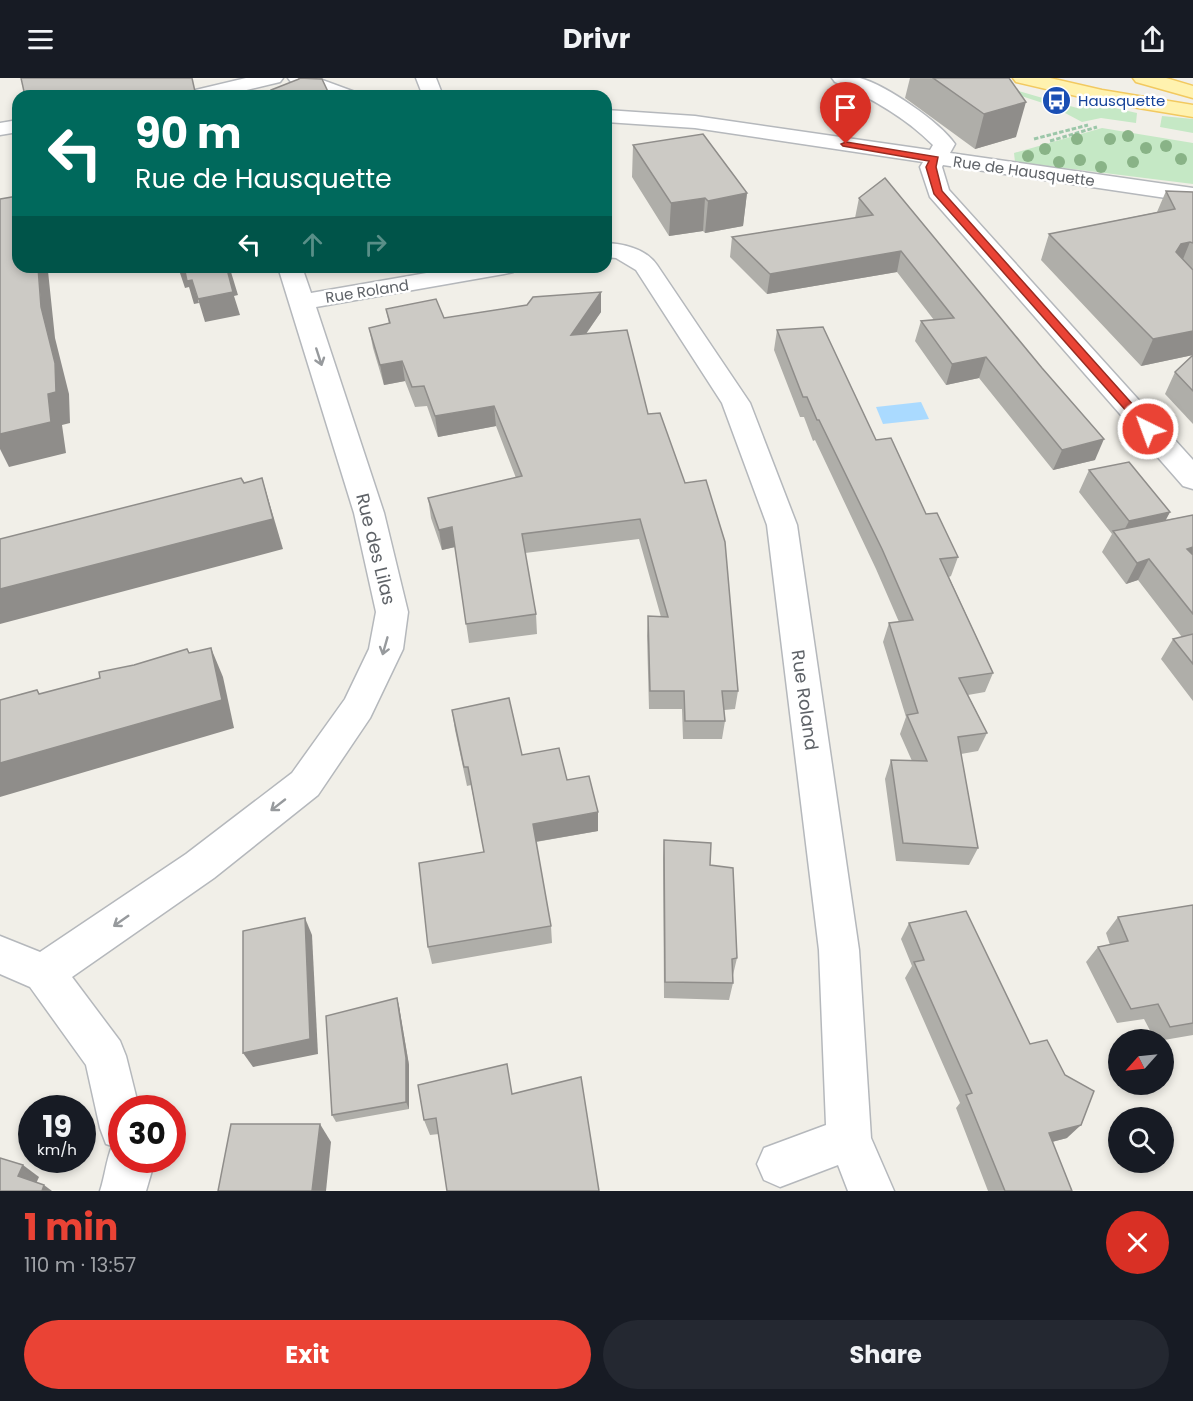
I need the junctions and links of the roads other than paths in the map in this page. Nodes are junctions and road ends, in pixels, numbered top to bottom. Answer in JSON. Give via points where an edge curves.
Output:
{"nodes":[{"id":1,"x":273,"y":78,"type":"edge"},
{"id":2,"x":298,"y":78,"type":"edge"},
{"id":3,"x":842,"y":78,"type":"edge"},
{"id":4,"x":1023,"y":78,"type":"edge"},
{"id":5,"x":1109,"y":78,"type":"edge"},
{"id":6,"x":1143,"y":78,"type":"edge"},
{"id":7,"x":242,"y":90,"type":"edge"},
{"id":8,"x":331,"y":90,"type":"edge"},
{"id":9,"x":1193,"y":92,"type":"edge"},
{"id":10,"x":1193,"y":111,"type":"edge"},
{"id":11,"x":612,"y":116,"type":"edge"},
{"id":12,"x":935,"y":159,"type":"junction"},
{"id":13,"x":1193,"y":195,"type":"edge"},
{"id":14,"x":612,"y":250,"type":"edge"},
{"id":15,"x":292,"y":273,"type":"edge"},
{"id":16,"x":469,"y":273,"type":"edge"},
{"id":17,"x":301,"y":302,"type":"junction"},
{"id":18,"x":1193,"y":479,"type":"edge"},
{"id":19,"x":0,"y":955,"type":"edge"},
{"id":20,"x":44,"y":974,"type":"junction"},
{"id":21,"x":114,"y":1095,"type":"edge"},
{"id":22,"x":849,"y":1139,"type":"junction"},
{"id":23,"x":780,"y":1164,"type":"dead end"},
{"id":24,"x":128,"y":1173,"type":"edge"},
{"id":25,"x":123,"y":1191,"type":"edge"},
{"id":26,"x":871,"y":1191,"type":"edge"}],
"edges":[{"from":1,"to":7,"type":"street"},
{"from":2,"to":8,"type":"street"},
{"from":3,"to":12,"type":"street","via":[[883,96],[933,132],[944,144]]},
{"from":4,"to":10,"type":"main road"},
{"from":5,"to":9,"type":"main road"},
{"from":6,"to":9,"type":"main road"},
{"from":11,"to":12,"type":"street","name":"Rue de Hausquette","via":[[705,124]]},
{"from":12,"to":13,"type":"street","name":"Rue de Hausquette"},
{"from":12,"to":18,"type":"street","via":[[931,167],[938,192]]},
{"from":14,"to":22,"type":"street","name":"Rue Roland","via":[[622,251],[645,265],[736,403],[782,525],[839,950]]},
{"from":15,"to":17,"type":"street","name":"Rue des Lilas"},
{"from":16,"to":17,"type":"street","name":"Rue Roland"},
{"from":17,"to":20,"type":"street","name":"Rue des Lilas","one_way":true,"via":[[369,513],[392,612],[386,649],[358,708],[305,784],[200,866]]},
{"from":19,"to":20,"type":"street"},
{"from":20,"to":21,"type":"street","via":[[105,1056]]},
{"from":22,"to":23,"type":"street"},
{"from":22,"to":26,"type":"street","name":"Rue Roland"},
{"from":24,"to":25,"type":"street"}]}
